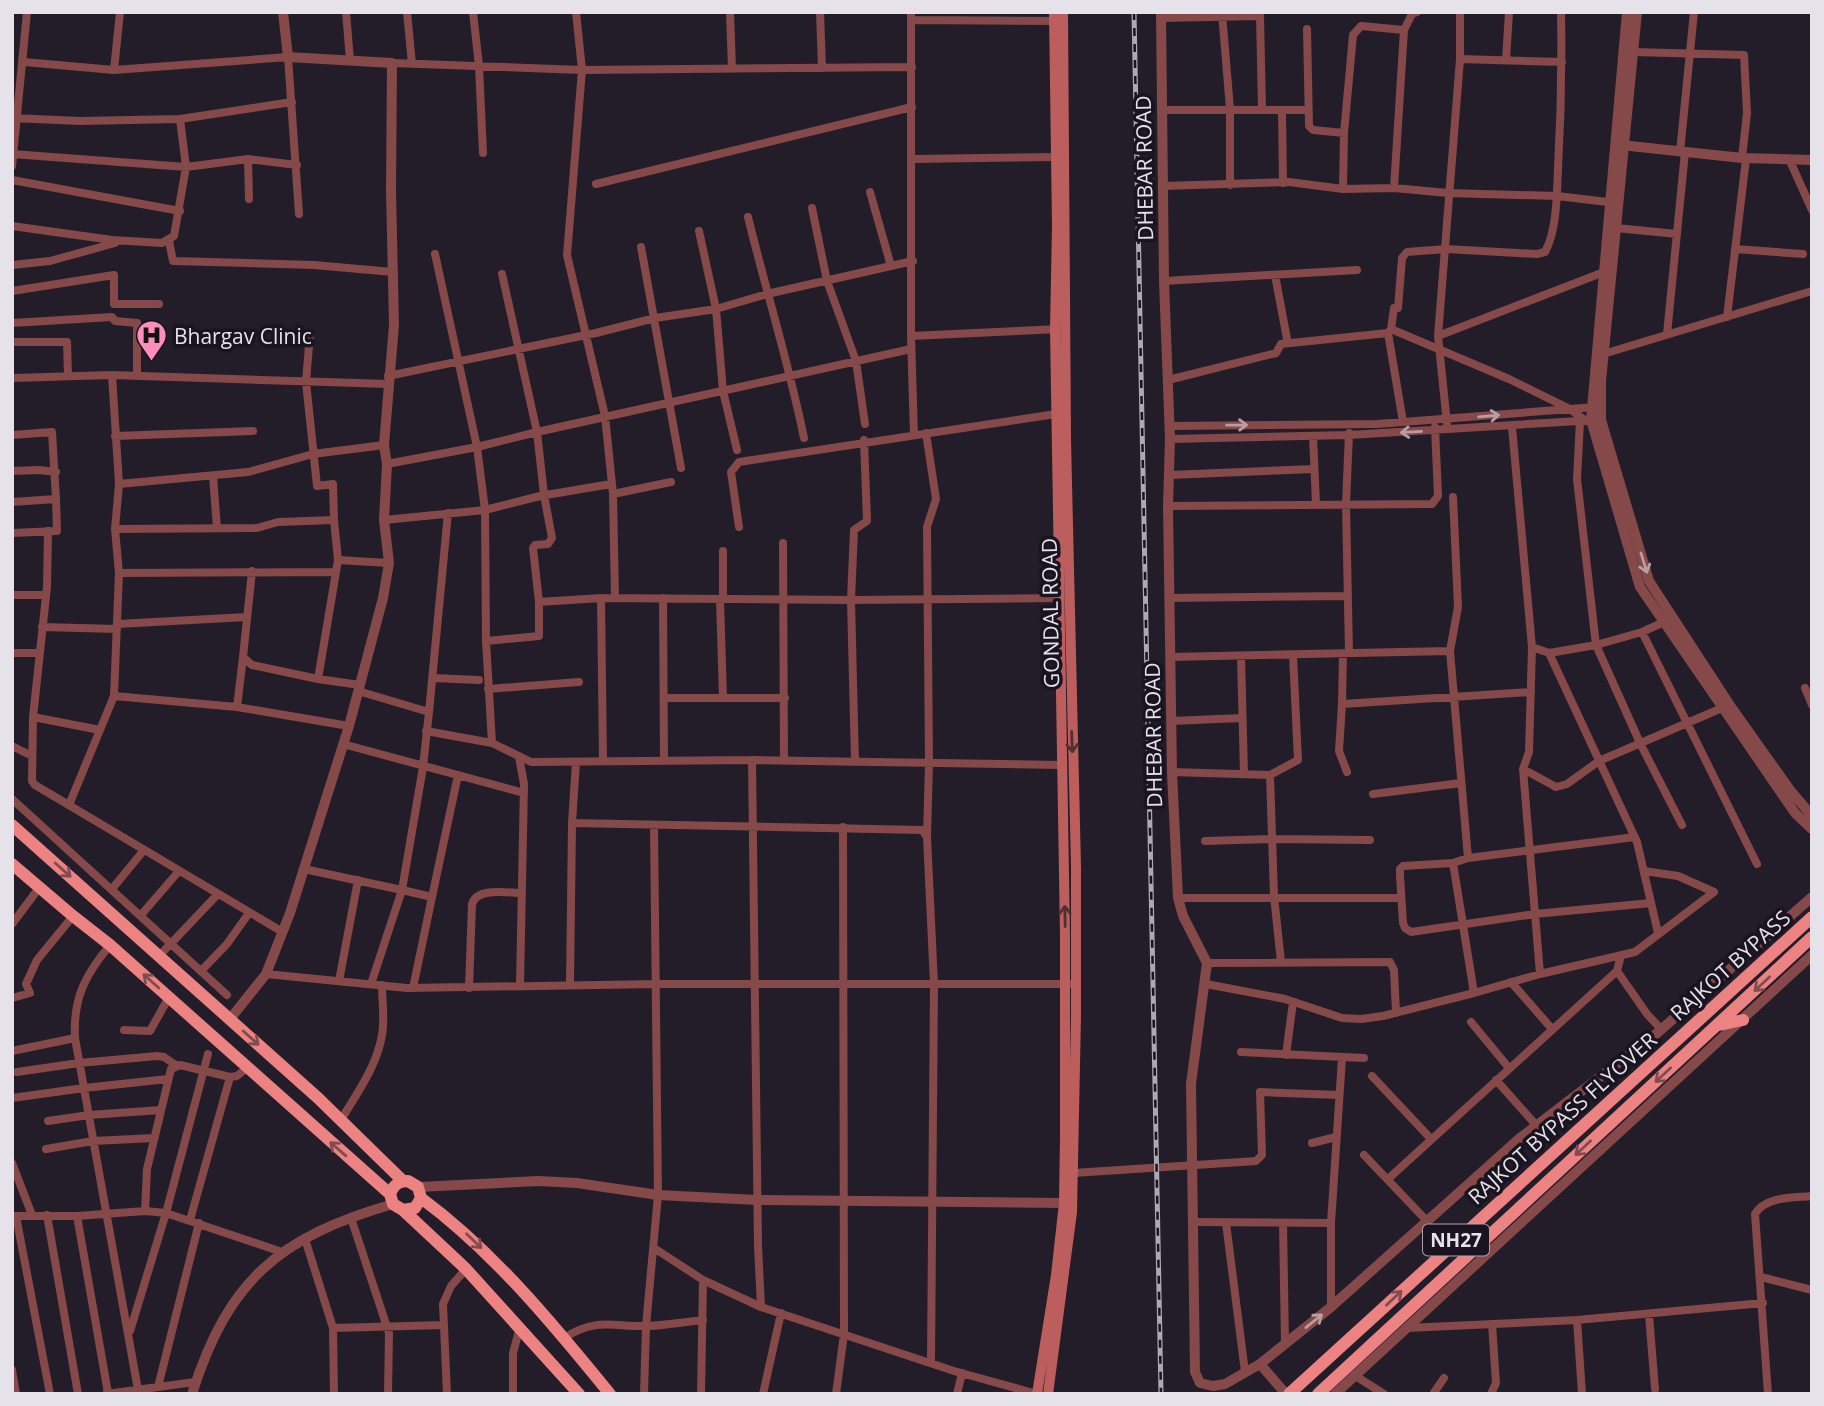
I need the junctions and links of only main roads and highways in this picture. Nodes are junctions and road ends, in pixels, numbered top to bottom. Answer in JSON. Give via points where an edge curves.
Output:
{"nodes":[{"id":1,"x":1063,"y":12,"type":"edge"},
{"id":2,"x":1054,"y":17,"type":"edge"},
{"id":3,"x":1060,"y":328,"type":"junction"},
{"id":4,"x":12,"y":825,"type":"edge"},
{"id":5,"x":12,"y":864,"type":"edge"},
{"id":6,"x":1812,"y":917,"type":"edge"},
{"id":7,"x":1812,"y":937,"type":"edge"},
{"id":8,"x":1071,"y":984,"type":"junction"},
{"id":9,"x":1743,"y":1020,"type":"road end"},
{"id":10,"x":1717,"y":1025,"type":"junction"},
{"id":11,"x":1675,"y":1042,"type":"joint"},
{"id":12,"x":1692,"y":1048,"type":"joint"},
{"id":13,"x":403,"y":1181,"type":"junction"},
{"id":14,"x":420,"y":1192,"type":"junction"},
{"id":15,"x":396,"y":1203,"type":"junction"},
{"id":16,"x":579,"y":1394,"type":"edge"},
{"id":17,"x":610,"y":1394,"type":"edge"},
{"id":18,"x":1037,"y":1394,"type":"edge"},
{"id":19,"x":1048,"y":1394,"type":"edge"},
{"id":20,"x":1288,"y":1394,"type":"edge"},
{"id":21,"x":1318,"y":1394,"type":"edge"}],
"edges":[{"from":1,"to":3,"type":"main road","name":"GONDAL ROAD"},
{"from":2,"to":3,"type":"main road"},
{"from":3,"to":8,"type":"main road","name":"GONDAL ROAD","one_way":true,"via":[[1076,867]]},
{"from":8,"to":3,"type":"main road","one_way":true,"via":[[1061,765],[1056,414]]},
{"from":4,"to":13,"type":"highway","one_way":true},
{"from":15,"to":5,"type":"highway","one_way":true,"via":[[169,997]]},
{"from":6,"to":11,"type":"highway","name":"RAJKOT BYPASS","number":"NH27"},
{"from":7,"to":10,"type":"highway","name":"RAJKOT BYPASS","number":"NH27","one_way":true},
{"from":8,"to":18,"type":"main road","via":[[1064,1203]]},
{"from":8,"to":19,"type":"main road","name":"GONDAL ROAD","via":[[1072,1212]]},
{"from":9,"to":10,"type":"highway"},
{"from":10,"to":12,"type":"highway","name":"RAJKOT BYPASS","number":"NH27"},
{"from":20,"to":11,"type":"highway","name":"RAJKOT BYPASS FLYOVER","number":"NH27","one_way":true},
{"from":12,"to":21,"type":"highway","name":"RAJKOT BYPASS FLYOVER","number":"NH27","one_way":true},
{"from":13,"to":14,"type":"highway","via":[[414,1183]]},
{"from":13,"to":15,"type":"highway","via":[[397,1183]]},
{"from":14,"to":15,"type":"highway","via":[[415,1208]]},
{"from":14,"to":17,"type":"highway","one_way":true,"via":[[479,1247]]},
{"from":15,"to":16,"type":"highway","via":[[466,1269]]}]}
